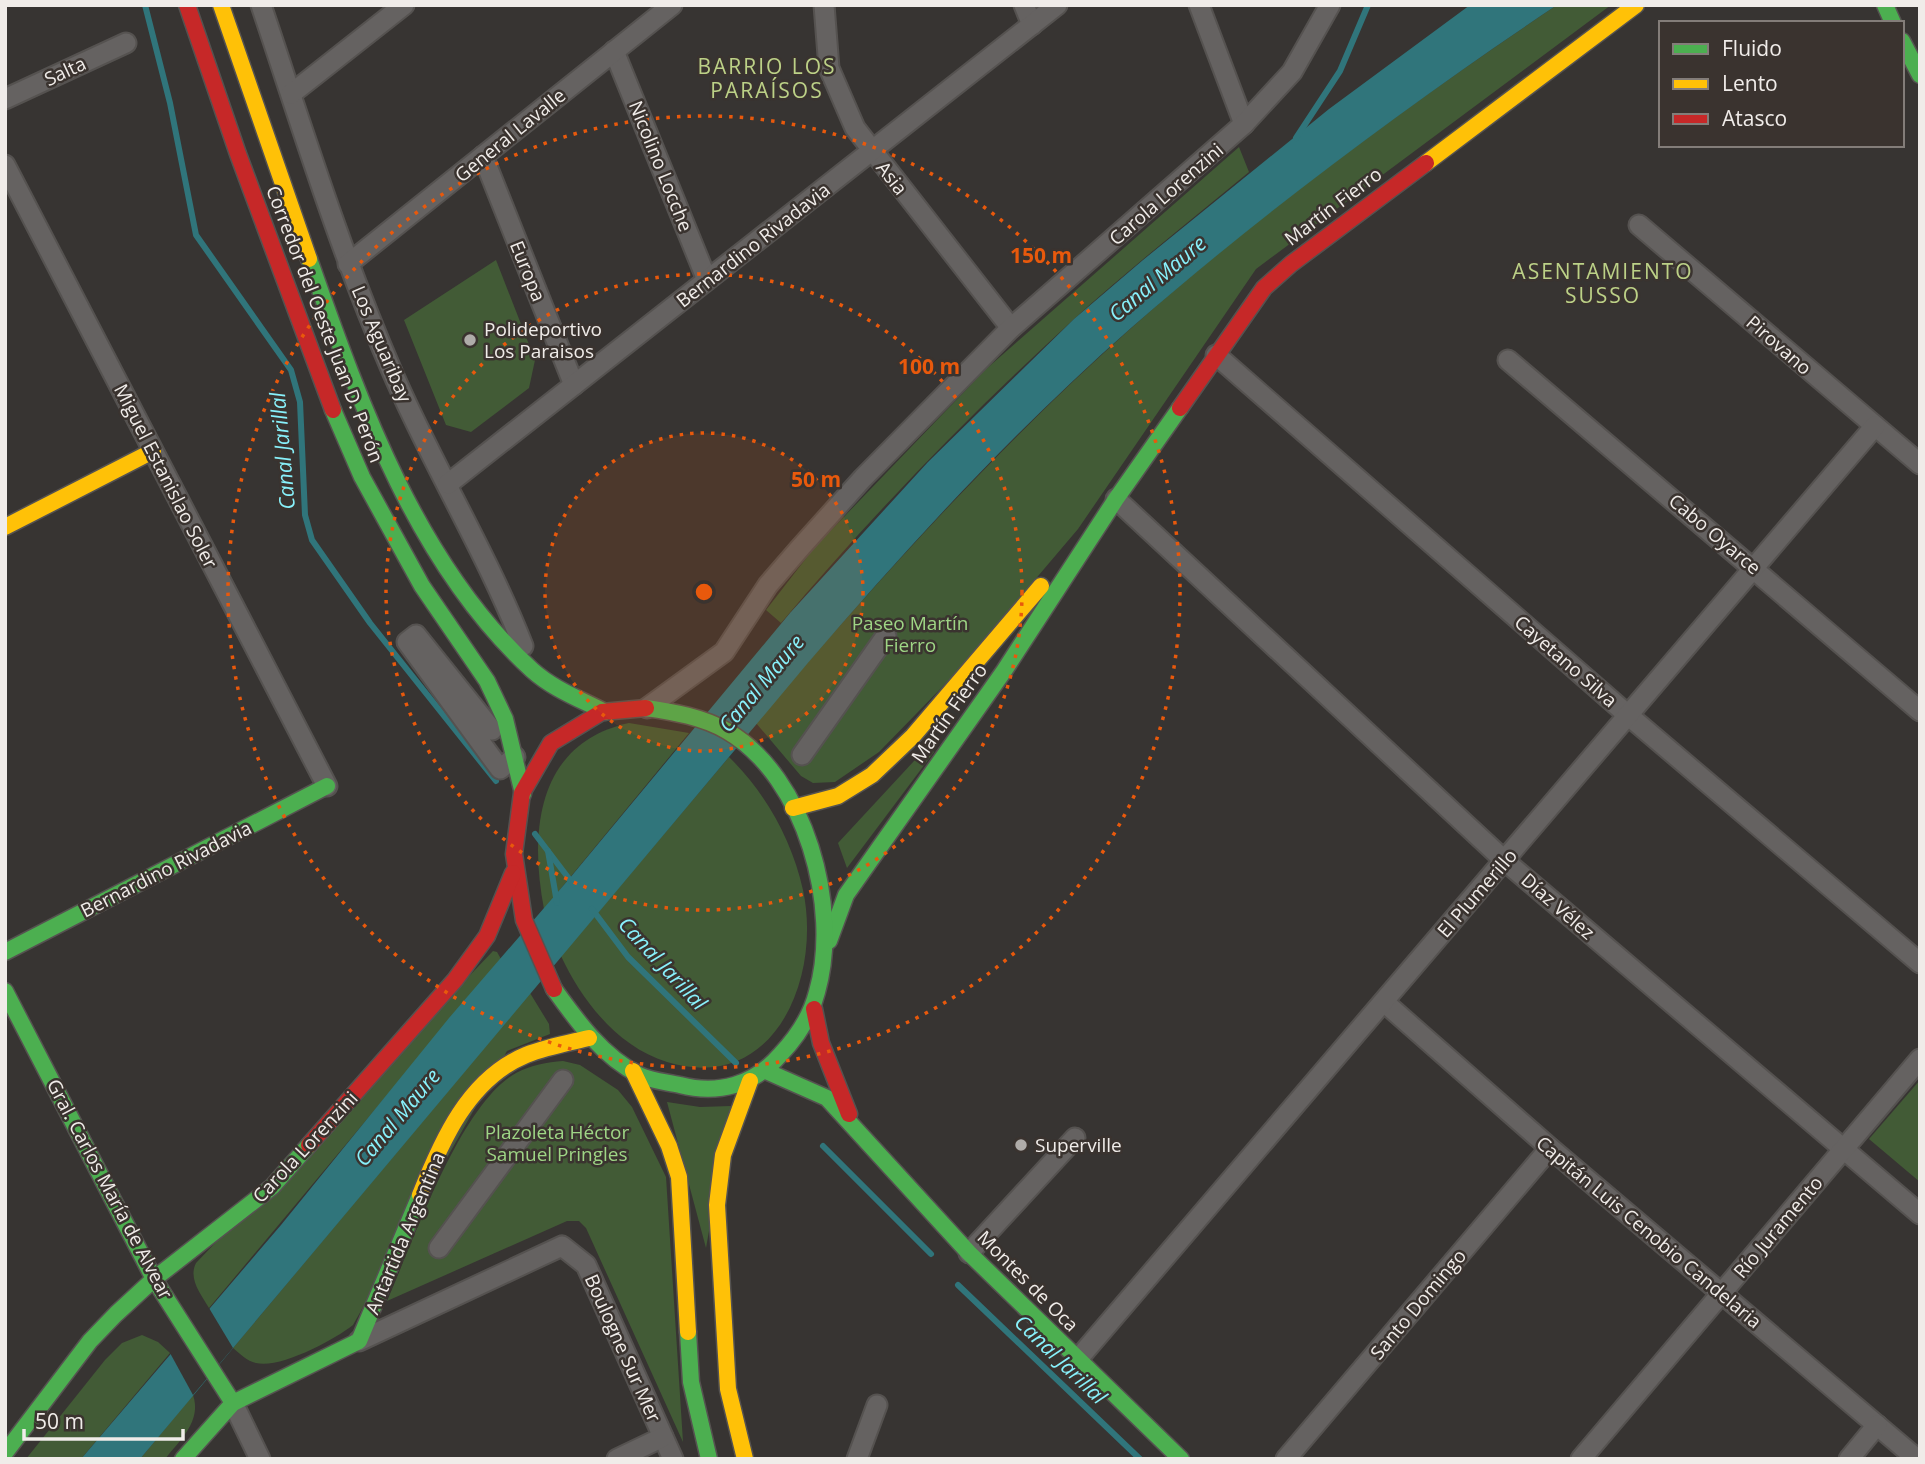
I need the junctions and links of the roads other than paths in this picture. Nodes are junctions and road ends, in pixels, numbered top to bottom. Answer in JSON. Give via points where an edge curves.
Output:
{"nodes":[{"id":1,"x":187,"y":5,"type":"edge"},
{"id":2,"x":221,"y":5,"type":"edge"},
{"id":3,"x":261,"y":5,"type":"edge"},
{"id":4,"x":404,"y":5,"type":"edge"},
{"id":5,"x":672,"y":5,"type":"edge"},
{"id":6,"x":824,"y":5,"type":"edge"},
{"id":7,"x":1024,"y":5,"type":"edge"},
{"id":8,"x":1057,"y":5,"type":"edge"},
{"id":9,"x":1199,"y":5,"type":"edge"},
{"id":10,"x":1330,"y":5,"type":"edge"},
{"id":11,"x":1636,"y":5,"type":"edge"},
{"id":12,"x":1885,"y":5,"type":"edge"},
{"id":13,"x":1893,"y":21,"type":"edge"},
{"id":14,"x":1032,"y":25,"type":"junction"},
{"id":15,"x":126,"y":43,"type":"dead end"},
{"id":16,"x":1904,"y":45,"type":"edge"},
{"id":17,"x":614,"y":51,"type":"junction"},
{"id":18,"x":1920,"y":75,"type":"edge"},
{"id":19,"x":291,"y":93,"type":"junction"},
{"id":20,"x":5,"y":99,"type":"edge"},
{"id":21,"x":1244,"y":124,"type":"junction"},
{"id":22,"x":871,"y":152,"type":"junction"},
{"id":23,"x":483,"y":156,"type":"junction"},
{"id":24,"x":5,"y":165,"type":"edge"},
{"id":25,"x":1639,"y":225,"type":"dead end"},
{"id":26,"x":348,"y":264,"type":"junction"},
{"id":27,"x":707,"y":280,"type":"junction"},
{"id":28,"x":1011,"y":328,"type":"junction"},
{"id":29,"x":1216,"y":355,"type":"junction"},
{"id":30,"x":1508,"y":360,"type":"dead end"},
{"id":31,"x":574,"y":385,"type":"junction"},
{"id":32,"x":1875,"y":426,"type":"junction"},
{"id":33,"x":153,"y":451,"type":"junction"},
{"id":34,"x":1920,"y":464,"type":"edge"},
{"id":35,"x":448,"y":484,"type":"junction"},
{"id":36,"x":1116,"y":499,"type":"junction"},
{"id":37,"x":5,"y":527,"type":"edge"},
{"id":38,"x":1755,"y":568,"type":"junction"},
{"id":39,"x":886,"y":636,"type":"dead end"},
{"id":40,"x":532,"y":670,"type":"junction"},
{"id":41,"x":646,"y":708,"type":"junction"},
{"id":42,"x":1920,"y":711,"type":"edge"},
{"id":43,"x":605,"y":712,"type":"junction"},
{"id":44,"x":1629,"y":716,"type":"junction"},
{"id":45,"x":492,"y":730,"type":"dead end"},
{"id":46,"x":802,"y":755,"type":"dead end"},
{"id":47,"x":515,"y":758,"type":"junction"},
{"id":48,"x":327,"y":786,"type":"joint"},
{"id":49,"x":523,"y":794,"type":"junction"},
{"id":50,"x":793,"y":808,"type":"junction"},
{"id":51,"x":1505,"y":861,"type":"junction"},
{"id":52,"x":513,"y":873,"type":"junction"},
{"id":53,"x":5,"y":951,"type":"edge"},
{"id":54,"x":824,"y":955,"type":"junction"},
{"id":55,"x":1920,"y":964,"type":"edge"},
{"id":56,"x":5,"y":991,"type":"edge"},
{"id":57,"x":1384,"y":1002,"type":"junction"},
{"id":58,"x":814,"y":1009,"type":"junction"},
{"id":59,"x":589,"y":1038,"type":"junction"},
{"id":60,"x":1920,"y":1059,"type":"edge"},
{"id":61,"x":633,"y":1071,"type":"junction"},
{"id":62,"x":766,"y":1071,"type":"junction"},
{"id":63,"x":563,"y":1080,"type":"dead end"},
{"id":64,"x":750,"y":1081,"type":"junction"},
{"id":65,"x":855,"y":1126,"type":"junction"},
{"id":66,"x":1075,"y":1138,"type":"dead end"},
{"id":67,"x":1550,"y":1148,"type":"junction"},
{"id":68,"x":1843,"y":1150,"type":"junction"},
{"id":69,"x":1920,"y":1214,"type":"edge"},
{"id":70,"x":562,"y":1246,"type":"joint"},
{"id":71,"x":439,"y":1248,"type":"dead end"},
{"id":72,"x":969,"y":1253,"type":"junction"},
{"id":73,"x":154,"y":1279,"type":"junction"},
{"id":74,"x":1721,"y":1294,"type":"junction"},
{"id":75,"x":359,"y":1340,"type":"junction"},
{"id":76,"x":1078,"y":1359,"type":"junction"},
{"id":77,"x":233,"y":1403,"type":"junction"},
{"id":78,"x":877,"y":1405,"type":"dead end"},
{"id":79,"x":1877,"y":1425,"type":"junction"},
{"id":80,"x":663,"y":1437,"type":"junction"},
{"id":81,"x":5,"y":1453,"type":"edge"},
{"id":82,"x":184,"y":1459,"type":"edge"},
{"id":83,"x":260,"y":1459,"type":"edge"},
{"id":84,"x":617,"y":1459,"type":"edge"},
{"id":85,"x":673,"y":1459,"type":"edge"},
{"id":86,"x":709,"y":1459,"type":"edge"},
{"id":87,"x":746,"y":1459,"type":"edge"},
{"id":88,"x":857,"y":1459,"type":"edge"},
{"id":89,"x":1181,"y":1459,"type":"edge"},
{"id":90,"x":1286,"y":1459,"type":"edge"},
{"id":91,"x":1581,"y":1459,"type":"edge"},
{"id":92,"x":1849,"y":1459,"type":"edge"},
{"id":93,"x":1917,"y":1459,"type":"edge"}],
"edges":[{"from":1,"to":47,"type":"main road","name":"Corredor del Oeste Juan D. Perón","via":[[285,282],[362,477],[422,586],[487,681],[505,719]]},
{"from":2,"to":40,"type":"main road","name":"Corredor del Oeste Juan D. Perón","via":[[327,309],[383,446],[452,572],[479,611]]},
{"from":3,"to":19,"type":"street","name":"Los Aguaribay"},
{"from":4,"to":19,"type":"street"},
{"from":5,"to":17,"type":"street","name":"General Lavalle"},
{"from":6,"to":22,"type":"street","name":"Asia","via":[[829,68],[855,128]]},
{"from":7,"to":14,"type":"street"},
{"from":8,"to":14,"type":"street","name":"Bernardino Rivadavia"},
{"from":9,"to":21,"type":"street"},
{"from":10,"to":21,"type":"street","name":"Carola Lorenzini","via":[[1292,72]]},
{"from":11,"to":29,"type":"main road","name":"Martín Fierro","via":[[1291,264],[1264,288]]},
{"from":12,"to":13,"type":"main road"},
{"from":14,"to":22,"type":"street","name":"Bernardino Rivadavia"},
{"from":15,"to":20,"type":"street","name":"Salta"},
{"from":16,"to":18,"type":"main road"},
{"from":17,"to":23,"type":"street","name":"General Lavalle"},
{"from":17,"to":27,"type":"street","name":"Nicolino Locche"},
{"from":19,"to":26,"type":"street","name":"Los Aguaribay"},
{"from":21,"to":28,"type":"street","name":"Carola Lorenzini"},
{"from":22,"to":27,"type":"street","name":"Bernardino Rivadavia"},
{"from":22,"to":28,"type":"street","name":"Asia"},
{"from":23,"to":26,"type":"street","name":"General Lavalle"},
{"from":23,"to":31,"type":"street","name":"Europa"},
{"from":24,"to":33,"type":"street","name":"Miguel Estanislao Soler"},
{"from":25,"to":32,"type":"street","name":"Pirovano"},
{"from":26,"to":35,"type":"street","name":"Los Aguaribay","via":[[391,371]]},
{"from":27,"to":31,"type":"street","name":"Bernardino Rivadavia"},
{"from":28,"to":41,"type":"street","name":"Carola Lorenzini","via":[[800,548],[768,585],[724,652]]},
{"from":29,"to":36,"type":"main road","name":"Martín Fierro"},
{"from":29,"to":44,"type":"street","name":"Cayetano Silva"},
{"from":30,"to":38,"type":"street","name":"Cabo Oyarce"},
{"from":31,"to":35,"type":"street","name":"Bernardino Rivadavia"},
{"from":32,"to":34,"type":"street","name":"Pirovano"},
{"from":32,"to":38,"type":"street","name":"El Plumerillo"},
{"from":33,"to":37,"type":"main road"},
{"from":33,"to":48,"type":"street","name":"Miguel Estanislao Soler"},
{"from":35,"to":40,"type":"street","name":"Los Aguaribay","via":[[505,600]]},
{"from":36,"to":50,"type":"main road","name":"Martín Fierro","via":[[914,736],[872,775],[838,796]]},
{"from":36,"to":51,"type":"street","name":"Díaz Vélez"},
{"from":36,"to":54,"type":"main road","name":"Martín Fierro","via":[[997,681],[846,895]]},
{"from":38,"to":42,"type":"street","name":"Cabo Oyarce"},
{"from":38,"to":44,"type":"street","name":"El Plumerillo"},
{"from":39,"to":46,"type":"street"},
{"from":40,"to":43,"type":"main road","name":"Corredor del Oeste Juan D. Perón"},
{"from":41,"to":43,"type":"main road"},
{"from":41,"to":50,"type":"main road","via":[[701,718],[742,741]]},
{"from":43,"to":49,"type":"main road","via":[[568,730],[542,753]]},
{"from":44,"to":51,"type":"street","name":"El Plumerillo"},
{"from":44,"to":55,"type":"street","name":"Cayetano Silva"},
{"from":45,"to":47,"type":"street","via":[[416,635],[407,642],[500,769]]},
{"from":47,"to":49,"type":"main road","name":"Corredor del Oeste Juan D. Perón"},
{"from":48,"to":53,"type":"main road","name":"Bernardino Rivadavia"},
{"from":49,"to":52,"type":"main road"},
{"from":50,"to":54,"type":"main road","via":[[822,885]]},
{"from":51,"to":57,"type":"street","name":"El Plumerillo"},
{"from":51,"to":68,"type":"street","name":"Díaz Vélez"},
{"from":52,"to":59,"type":"main road","via":[[526,930],[545,975]]},
{"from":52,"to":73,"type":"main road","name":"Carola Lorenzini","via":[[487,936],[466,967],[285,1174],[256,1202]]},
{"from":54,"to":58,"type":"main road"},
{"from":56,"to":73,"type":"main road","name":"Gral. Carlos María de Alvear"},
{"from":57,"to":67,"type":"street","name":"Capitán Luis Cenobio Candelaria"},
{"from":57,"to":76,"type":"street","name":"El Plumerillo"},
{"from":58,"to":62,"type":"main road","via":[[800,1036]]},
{"from":58,"to":65,"type":"main road","name":"Montes de Oca","via":[[821,1044]]},
{"from":59,"to":61,"type":"main road"},
{"from":59,"to":75,"type":"main road","name":"Antartida Argentina","via":[[508,1064],[458,1118],[433,1161]]},
{"from":60,"to":68,"type":"street","name":"Río Juramento"},
{"from":61,"to":64,"type":"main road","via":[[688,1090]]},
{"from":61,"to":86,"type":"main road","via":[[679,1177],[691,1382]]},
{"from":62,"to":64,"type":"main road"},
{"from":62,"to":65,"type":"main road","name":"Montes de Oca","via":[[816,1090]]},
{"from":63,"to":71,"type":"street"},
{"from":64,"to":87,"type":"main road","via":[[727,1140],[717,1205],[728,1389]]},
{"from":65,"to":72,"type":"main road","name":"Montes de Oca"},
{"from":66,"to":72,"type":"street"},
{"from":67,"to":74,"type":"street","name":"Capitán Luis Cenobio Candelaria"},
{"from":67,"to":90,"type":"street","name":"Santo Domingo"},
{"from":68,"to":69,"type":"street","name":"Díaz Vélez"},
{"from":68,"to":74,"type":"street","name":"Río Juramento"},
{"from":70,"to":75,"type":"street","name":"Antartida Argentina"},
{"from":70,"to":80,"type":"street","name":"Boulogne Sur Mer","via":[[586,1265]]},
{"from":72,"to":76,"type":"main road","name":"Montes de Oca"},
{"from":73,"to":77,"type":"main road","name":"Gral. Carlos María de Alvear"},
{"from":73,"to":81,"type":"main road","name":"Carola Lorenzini","via":[[90,1341]]},
{"from":74,"to":79,"type":"street","name":"Capitán Luis Cenobio Candelaria"},
{"from":74,"to":91,"type":"street","name":"Río Juramento"},
{"from":75,"to":77,"type":"main road","name":"Antartida Argentina"},
{"from":76,"to":89,"type":"main road","name":"Montes de Oca"},
{"from":77,"to":82,"type":"main road","name":"Antartida Argentina"},
{"from":77,"to":83,"type":"street","name":"Gral. Carlos María de Alvear"},
{"from":78,"to":88,"type":"street"},
{"from":79,"to":92,"type":"street"},
{"from":79,"to":93,"type":"street","name":"Capitán Luis Cenobio Candelaria"},
{"from":80,"to":84,"type":"street"},
{"from":80,"to":85,"type":"street","name":"Boulogne Sur Mer"}]}
